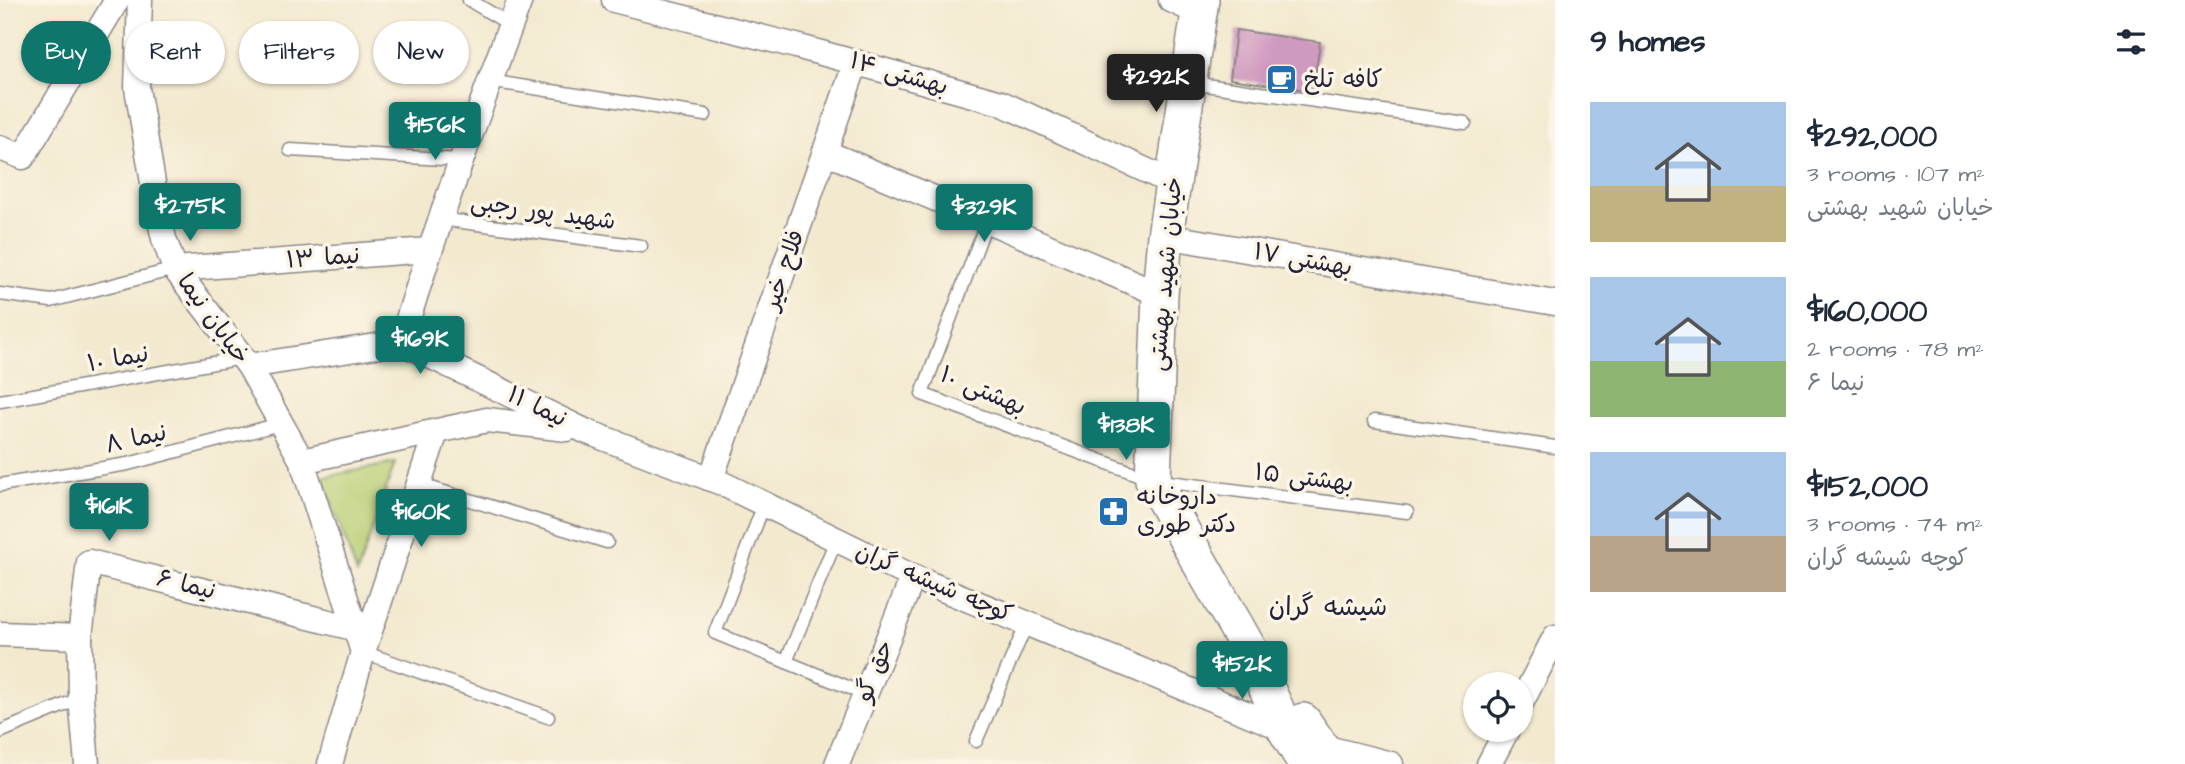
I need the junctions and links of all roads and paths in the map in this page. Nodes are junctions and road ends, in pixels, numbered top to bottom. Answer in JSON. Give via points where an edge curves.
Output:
{"nodes":[{"id":1,"x":117,"y":0,"type":"edge"},
{"id":2,"x":140,"y":0,"type":"edge"},
{"id":3,"x":469,"y":0,"type":"edge"},
{"id":4,"x":520,"y":0,"type":"edge"},
{"id":5,"x":614,"y":0,"type":"edge"},
{"id":6,"x":1190,"y":4,"type":"edge"},
{"id":7,"x":511,"y":25,"type":"junction"},
{"id":8,"x":856,"y":62,"type":"junction"},
{"id":9,"x":489,"y":81,"type":"junction"},
{"id":10,"x":1189,"y":83,"type":"junction"},
{"id":11,"x":705,"y":115,"type":"dead end"},
{"id":12,"x":1465,"y":123,"type":"dead end"},
{"id":13,"x":0,"y":148,"type":"edge"},
{"id":14,"x":290,"y":150,"type":"dead end"},
{"id":15,"x":825,"y":152,"type":"junction"},
{"id":16,"x":460,"y":160,"type":"junction"},
{"id":17,"x":1173,"y":183,"type":"junction"},
{"id":18,"x":440,"y":219,"type":"junction"},
{"id":19,"x":987,"y":221,"type":"junction"},
{"id":20,"x":1165,"y":236,"type":"junction"},
{"id":21,"x":641,"y":246,"type":"dead end"},
{"id":22,"x":429,"y":250,"type":"junction"},
{"id":23,"x":175,"y":269,"type":"junction"},
{"id":24,"x":0,"y":294,"type":"edge"},
{"id":25,"x":1160,"y":294,"type":"junction"},
{"id":26,"x":1555,"y":303,"type":"edge"},
{"id":27,"x":401,"y":342,"type":"junction"},
{"id":28,"x":245,"y":362,"type":"junction"},
{"id":29,"x":0,"y":401,"type":"edge"},
{"id":30,"x":1374,"y":421,"type":"dead end"},
{"id":31,"x":280,"y":424,"type":"junction"},
{"id":32,"x":585,"y":431,"type":"junction"},
{"id":33,"x":436,"y":432,"type":"junction"},
{"id":34,"x":1555,"y":447,"type":"edge"},
{"id":35,"x":302,"y":461,"type":"junction"},
{"id":36,"x":711,"y":479,"type":"junction"},
{"id":37,"x":1153,"y":480,"type":"junction"},
{"id":38,"x":418,"y":484,"type":"junction"},
{"id":39,"x":0,"y":485,"type":"edge"},
{"id":40,"x":764,"y":504,"type":"junction"},
{"id":41,"x":1407,"y":512,"type":"dead end"},
{"id":42,"x":836,"y":540,"type":"junction"},
{"id":43,"x":607,"y":542,"type":"dead end"},
{"id":44,"x":913,"y":577,"type":"junction"},
{"id":45,"x":1027,"y":623,"type":"junction"},
{"id":46,"x":0,"y":634,"type":"edge"},
{"id":47,"x":80,"y":637,"type":"junction"},
{"id":48,"x":1555,"y":637,"type":"edge"},
{"id":49,"x":360,"y":640,"type":"junction"},
{"id":50,"x":1250,"y":651,"type":"junction"},
{"id":51,"x":786,"y":662,"type":"junction"},
{"id":52,"x":1533,"y":680,"type":"edge"},
{"id":53,"x":865,"y":694,"type":"junction"},
{"id":54,"x":81,"y":698,"type":"junction"},
{"id":55,"x":548,"y":717,"type":"dead end"},
{"id":56,"x":1285,"y":729,"type":"junction"},
{"id":57,"x":0,"y":732,"type":"edge"},
{"id":58,"x":976,"y":741,"type":"dead end"},
{"id":59,"x":1501,"y":742,"type":"edge"},
{"id":60,"x":1320,"y":759,"type":"edge"},
{"id":61,"x":86,"y":764,"type":"edge"},
{"id":62,"x":330,"y":764,"type":"edge"},
{"id":63,"x":837,"y":764,"type":"edge"},
{"id":64,"x":1391,"y":764,"type":"edge"},
{"id":65,"x":1489,"y":764,"type":"edge"}],
"edges":[{"from":1,"to":13,"type":"street","via":[[23,157]]},
{"from":2,"to":23,"type":"street","name":"خیابان نیما","via":[[137,88],[158,212]]},
{"from":3,"to":7,"type":"lane"},
{"from":4,"to":7,"type":"street"},
{"from":5,"to":8,"type":"street","name":"بهشتی ۱۴"},
{"from":6,"to":10,"type":"main road","name":"خیابان شهید بهشتی"},
{"from":7,"to":9,"type":"street"},
{"from":8,"to":15,"type":"street","name":"فلاح خیر"},
{"from":8,"to":17,"type":"street","name":"بهشتی ۱۴","via":[[1001,103]]},
{"from":9,"to":11,"type":"lane"},
{"from":9,"to":16,"type":"street"},
{"from":10,"to":12,"type":"lane"},
{"from":10,"to":17,"type":"main road","name":"خیابان شهید بهشتی"},
{"from":14,"to":16,"type":"lane"},
{"from":15,"to":19,"type":"street"},
{"from":15,"to":36,"type":"street","name":"فلاح خیر"},
{"from":16,"to":18,"type":"street"},
{"from":17,"to":20,"type":"main road","name":"خیابان شهید بهشتی"},
{"from":18,"to":21,"type":"lane","name":"شهید پور رجبی"},
{"from":18,"to":22,"type":"street"},
{"from":19,"to":25,"type":"street"},
{"from":19,"to":37,"type":"lane","name":"بهشتی ۱۰","via":[[922,394]]},
{"from":20,"to":25,"type":"main road","name":"خیابان شهید بهشتی"},
{"from":20,"to":26,"type":"street","name":"بهشتی ۱۷"},
{"from":22,"to":23,"type":"street","name":"نیما ۱۳"},
{"from":22,"to":27,"type":"street"},
{"from":23,"to":24,"type":"lane","via":[[51,301]]},
{"from":23,"to":28,"type":"street","name":"خیابان نیما"},
{"from":25,"to":37,"type":"main road","name":"خیابان شهید بهشتی"},
{"from":27,"to":28,"type":"street"},
{"from":27,"to":32,"type":"street","name":"نیما ۱۱"},
{"from":28,"to":29,"type":"lane","name":"نیما ۱۰"},
{"from":28,"to":31,"type":"street","name":"خیابان نیما"},
{"from":30,"to":34,"type":"lane"},
{"from":31,"to":35,"type":"street","name":"خیابان نیما"},
{"from":31,"to":39,"type":"lane","name":"نیما ۸","via":[[128,464]]},
{"from":32,"to":33,"type":"street","via":[[488,420]]},
{"from":32,"to":36,"type":"street","name":"کوچه شیشه گران"},
{"from":33,"to":35,"type":"street"},
{"from":33,"to":38,"type":"street"},
{"from":35,"to":49,"type":"street","name":"خیابان نیما"},
{"from":36,"to":40,"type":"street","name":"کوچه شیشه گران"},
{"from":37,"to":41,"type":"lane","name":"بهشتی ۱۵"},
{"from":37,"to":50,"type":"main road"},
{"from":38,"to":43,"type":"lane"},
{"from":38,"to":49,"type":"street"},
{"from":40,"to":42,"type":"street","name":"کوچه شیشه گران"},
{"from":40,"to":51,"type":"lane","via":[[715,633]]},
{"from":42,"to":44,"type":"street","name":"کوچه شیشه گران"},
{"from":42,"to":51,"type":"lane"},
{"from":44,"to":45,"type":"street","name":"کوچه شیشه گران"},
{"from":44,"to":53,"type":"street","name":"حق گو"},
{"from":45,"to":56,"type":"street","name":"کوچه شیشه گران"},
{"from":45,"to":58,"type":"lane"},
{"from":46,"to":47,"type":"street"},
{"from":47,"to":49,"type":"street","name":"نیما ۶","via":[[89,562]]},
{"from":47,"to":54,"type":"street","name":"نیما ۶"},
{"from":48,"to":52,"type":"street"},
{"from":49,"to":55,"type":"lane"},
{"from":49,"to":62,"type":"street"},
{"from":50,"to":56,"type":"main road"},
{"from":50,"to":60,"type":"main road"},
{"from":51,"to":53,"type":"lane"},
{"from":53,"to":63,"type":"street","name":"حق گو"},
{"from":54,"to":57,"type":"lane"},
{"from":54,"to":61,"type":"street","name":"نیما ۶"},
{"from":56,"to":60,"type":"main road"},
{"from":59,"to":65,"type":"street"},
{"from":60,"to":64,"type":"street"}]}
